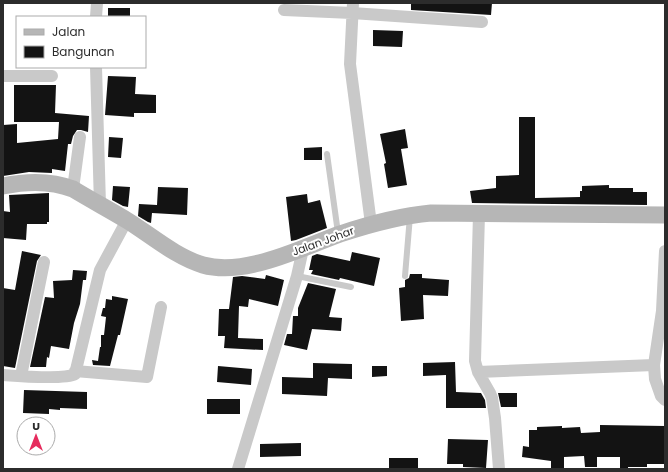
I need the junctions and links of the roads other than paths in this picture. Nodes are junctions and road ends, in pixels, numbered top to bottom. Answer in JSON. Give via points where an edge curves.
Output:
{"nodes":[{"id":1,"x":97,"y":3,"type":"edge"},
{"id":2,"x":353,"y":8,"type":"edge"},
{"id":3,"x":284,"y":10,"type":"dead end"},
{"id":4,"x":96,"y":16,"type":"edge"},
{"id":5,"x":482,"y":22,"type":"dead end"},
{"id":6,"x":96,"y":68,"type":"edge"},
{"id":7,"x":3,"y":76,"type":"edge"},
{"id":8,"x":52,"y":76,"type":"dead end"},
{"id":9,"x":80,"y":137,"type":"dead end"},
{"id":10,"x":327,"y":154,"type":"dead end"},
{"id":11,"x":3,"y":186,"type":"edge"},
{"id":12,"x":73,"y":189,"type":"junction"},
{"id":13,"x":100,"y":205,"type":"junction"},
{"id":14,"x":479,"y":214,"type":"junction"},
{"id":15,"x":410,"y":215,"type":"junction"},
{"id":16,"x":665,"y":215,"type":"edge"},
{"id":17,"x":665,"y":219,"type":"edge"},
{"id":18,"x":127,"y":220,"type":"junction"},
{"id":19,"x":371,"y":224,"type":"junction"},
{"id":20,"x":338,"y":235,"type":"junction"},
{"id":21,"x":303,"y":249,"type":"junction"},
{"id":22,"x":665,"y":251,"type":"edge"},
{"id":23,"x":44,"y":262,"type":"dead end"},
{"id":24,"x":297,"y":276,"type":"junction"},
{"id":25,"x":405,"y":276,"type":"dead end"},
{"id":26,"x":351,"y":287,"type":"dead end"},
{"id":27,"x":161,"y":307,"type":"dead end"},
{"id":28,"x":654,"y":365,"type":"junction"},
{"id":29,"x":76,"y":371,"type":"junction"},
{"id":30,"x":478,"y":372,"type":"junction"},
{"id":31,"x":3,"y":375,"type":"edge"},
{"id":32,"x":21,"y":376,"type":"junction"},
{"id":33,"x":665,"y":400,"type":"edge"},
{"id":34,"x":238,"y":469,"type":"edge"},
{"id":35,"x":499,"y":469,"type":"edge"}],
"edges":[{"from":1,"to":4,"type":"street"},
{"from":2,"to":3,"type":"street"},
{"from":2,"to":5,"type":"street"},
{"from":2,"to":19,"type":"street","via":[[350,64]]},
{"from":6,"to":13,"type":"street"},
{"from":7,"to":8,"type":"street"},
{"from":9,"to":12,"type":"street"},
{"from":10,"to":20,"type":"lane"},
{"from":11,"to":12,"type":"street","name":"Jalan Johar","via":[[40,182]]},
{"from":12,"to":13,"type":"street","name":"Jalan Johar"},
{"from":13,"to":18,"type":"street","name":"Jalan Johar"},
{"from":14,"to":15,"type":"street","name":"Jalan Johar"},
{"from":14,"to":16,"type":"street","name":"Jalan Johar"},
{"from":14,"to":30,"type":"street","via":[[475,356]]},
{"from":15,"to":19,"type":"street","name":"Jalan Johar"},
{"from":15,"to":25,"type":"lane"},
{"from":16,"to":17,"type":"street"},
{"from":18,"to":21,"type":"street","name":"Jalan Johar","via":[[182,256],[210,267],[232,268],[252,265]]},
{"from":18,"to":29,"type":"street","via":[[100,270]]},
{"from":19,"to":20,"type":"street","name":"Jalan Johar"},
{"from":20,"to":21,"type":"street","name":"Jalan Johar"},
{"from":21,"to":24,"type":"street"},
{"from":22,"to":28,"type":"street","via":[[662,311]]},
{"from":23,"to":32,"type":"street"},
{"from":24,"to":26,"type":"lane"},
{"from":24,"to":34,"type":"street"},
{"from":27,"to":29,"type":"street","via":[[147,377]]},
{"from":28,"to":30,"type":"street"},
{"from":28,"to":33,"type":"street","via":[[655,379]]},
{"from":29,"to":32,"type":"street","via":[[71,376]]},
{"from":30,"to":35,"type":"street","via":[[492,398]]},
{"from":31,"to":32,"type":"street"}]}
